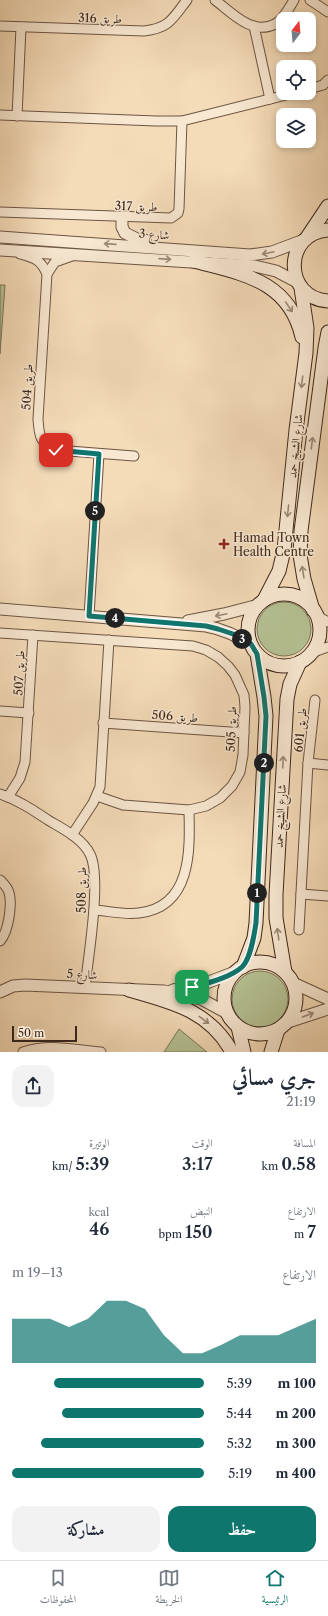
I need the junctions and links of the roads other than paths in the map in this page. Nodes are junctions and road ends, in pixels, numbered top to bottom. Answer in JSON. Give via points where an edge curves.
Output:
{"nodes":[{"id":1,"x":187,"y":0,"type":"edge"},
{"id":2,"x":215,"y":0,"type":"edge"},
{"id":3,"x":294,"y":0,"type":"edge"},
{"id":4,"x":310,"y":0,"type":"edge"},
{"id":5,"x":328,"y":12,"type":"edge"},
{"id":6,"x":0,"y":26,"type":"edge"},
{"id":7,"x":254,"y":26,"type":"junction"},
{"id":8,"x":21,"y":27,"type":"junction"},
{"id":9,"x":328,"y":80,"type":"edge"},
{"id":10,"x":316,"y":87,"type":"edge"},
{"id":11,"x":276,"y":98,"type":"edge"},
{"id":12,"x":270,"y":99,"type":"junction"},
{"id":13,"x":0,"y":116,"type":"edge"},
{"id":14,"x":16,"y":116,"type":"junction"},
{"id":15,"x":182,"y":120,"type":"junction"},
{"id":16,"x":328,"y":206,"type":"edge"},
{"id":17,"x":0,"y":212,"type":"edge"},
{"id":18,"x":122,"y":217,"type":"junction"},
{"id":19,"x":328,"y":230,"type":"edge"},
{"id":20,"x":0,"y":237,"type":"edge"},
{"id":21,"x":306,"y":238,"type":"junction"},
{"id":22,"x":3,"y":250,"type":"edge"},
{"id":23,"x":203,"y":250,"type":"junction"},
{"id":24,"x":76,"y":254,"type":"junction"},
{"id":25,"x":194,"y":261,"type":"junction"},
{"id":26,"x":47,"y":274,"type":"junction"},
{"id":27,"x":299,"y":285,"type":"junction"},
{"id":28,"x":328,"y":301,"type":"edge"},
{"id":29,"x":328,"y":332,"type":"edge"},
{"id":30,"x":306,"y":353,"type":"junction"},
{"id":31,"x":99,"y":454,"type":"junction"},
{"id":32,"x":134,"y":456,"type":"dead end"},
{"id":33,"x":261,"y":602,"type":"junction"},
{"id":34,"x":0,"y":609,"type":"edge"},
{"id":35,"x":89,"y":616,"type":"junction"},
{"id":36,"x":319,"y":616,"type":"edge"},
{"id":37,"x":174,"y":623,"type":"junction"},
{"id":38,"x":0,"y":633,"type":"edge"},
{"id":39,"x":33,"y":635,"type":"junction"},
{"id":40,"x":109,"y":640,"type":"junction"},
{"id":41,"x":328,"y":647,"type":"edge"},
{"id":42,"x":254,"y":649,"type":"junction"},
{"id":43,"x":311,"y":653,"type":"junction"},
{"id":44,"x":300,"y":662,"type":"junction"},
{"id":45,"x":315,"y":700,"type":"dead end"},
{"id":46,"x":0,"y":711,"type":"edge"},
{"id":47,"x":29,"y":713,"type":"junction"},
{"id":48,"x":103,"y":724,"type":"junction"},
{"id":49,"x":244,"y":733,"type":"junction"},
{"id":50,"x":308,"y":763,"type":"junction"},
{"id":51,"x":328,"y":765,"type":"edge"},
{"id":52,"x":4,"y":796,"type":"edge"},
{"id":53,"x":97,"y":796,"type":"junction"},
{"id":54,"x":189,"y":810,"type":"junction"},
{"id":55,"x":72,"y":835,"type":"junction"},
{"id":56,"x":0,"y":880,"type":"edge"},
{"id":57,"x":301,"y":894,"type":"junction"},
{"id":58,"x":328,"y":896,"type":"edge"},
{"id":59,"x":94,"y":910,"type":"junction"},
{"id":60,"x":299,"y":930,"type":"dead end"},
{"id":61,"x":0,"y":941,"type":"edge"},
{"id":62,"x":239,"y":969,"type":"junction"},
{"id":63,"x":289,"y":978,"type":"junction"},
{"id":64,"x":85,"y":987,"type":"junction"},
{"id":65,"x":129,"y":990,"type":"junction"},
{"id":66,"x":0,"y":992,"type":"edge"},
{"id":67,"x":164,"y":992,"type":"junction"},
{"id":68,"x":328,"y":999,"type":"edge"},
{"id":69,"x":328,"y":1009,"type":"edge"},
{"id":70,"x":227,"y":1013,"type":"junction"},
{"id":71,"x":283,"y":1026,"type":"junction"},
{"id":72,"x":238,"y":1027,"type":"junction"},
{"id":73,"x":83,"y":1051,"type":"edge"},
{"id":74,"x":23,"y":1052,"type":"edge"},
{"id":75,"x":101,"y":1052,"type":"edge"},
{"id":76,"x":232,"y":1052,"type":"edge"},
{"id":77,"x":244,"y":1052,"type":"edge"},
{"id":78,"x":272,"y":1052,"type":"edge"}],
"edges":[{"from":1,"to":8,"type":"street","name":"طريق 316","via":[[172,20],[157,29],[144,31]]},
{"from":2,"to":7,"type":"street","via":[[248,25]]},
{"from":3,"to":7,"type":"street","via":[[275,24],[263,28]]},
{"from":4,"to":5,"type":"street"},
{"from":6,"to":8,"type":"street","name":"طريق 316"},
{"from":7,"to":12,"type":"street"},
{"from":8,"to":14,"type":"street"},
{"from":9,"to":10,"type":"street"},
{"from":11,"to":12,"type":"street"},
{"from":12,"to":15,"type":"street"},
{"from":13,"to":14,"type":"street"},
{"from":14,"to":15,"type":"street"},
{"from":15,"to":18,"type":"street","name":"طريق 317","via":[[178,213],[167,219]]},
{"from":16,"to":21,"type":"main road"},
{"from":17,"to":18,"type":"street","name":"طريق 317"},
{"from":18,"to":23,"type":"street","via":[[122,227],[130,237],[139,240],[178,242]]},
{"from":19,"to":21,"type":"main road"},
{"from":23,"to":20,"type":"street","name":"شارع 3","one_way":true},
{"from":21,"to":23,"type":"street","name":"شارع 3","one_way":true,"via":[[264,254]]},
{"from":21,"to":27,"type":"main road","name":"شارع الشيخ حمد","via":[[294,260],[294,273]]},
{"from":22,"to":24,"type":"street","name":"شارع 3"},
{"from":22,"to":26,"type":"street","via":[[42,263]]},
{"from":24,"to":25,"type":"street","name":"شارع 3","one_way":true},
{"from":24,"to":26,"type":"street","via":[[55,262]]},
{"from":25,"to":27,"type":"street","name":"شارع 3","via":[[255,266],[276,271]]},
{"from":25,"to":30,"type":"main road","one_way":true,"via":[[255,278],[271,287],[283,298],[298,322]]},
{"from":26,"to":31,"type":"street","name":"طريق 504","via":[[39,432],[42,440],[56,450]]},
{"from":27,"to":28,"type":"main road","via":[[317,299]]},
{"from":27,"to":30,"type":"main road","name":"شارع الشيخ حمد","via":[[307,328]]},
{"from":36,"to":29,"type":"main road","name":"شارع الشيخ حمد","one_way":true,"via":[[304,579],[300,555]]},
{"from":30,"to":33,"type":"main road","name":"شارع الشيخ حمد","one_way":true,"via":[[284,550],[279,571]]},
{"from":31,"to":32,"type":"street","name":"طريق 504"},
{"from":31,"to":35,"type":"street"},
{"from":33,"to":36,"type":"main road","via":[[277,595],[291,595],[303,600]]},
{"from":33,"to":37,"type":"street","one_way":true,"via":[[224,614]]},
{"from":33,"to":42,"type":"main road","via":[[249,621],[248,633]]},
{"from":34,"to":35,"type":"street"},
{"from":35,"to":37,"type":"street"},
{"from":36,"to":43,"type":"main road","via":[[319,636]]},
{"from":37,"to":42,"type":"street","via":[[218,629],[233,634]]},
{"from":38,"to":39,"type":"street","name":"طريق 505"},
{"from":39,"to":40,"type":"street","name":"طريق 505"},
{"from":39,"to":47,"type":"street","name":"طريق 507"},
{"from":40,"to":48,"type":"street"},
{"from":40,"to":49,"type":"street","name":"طريق 505","via":[[193,646],[218,657],[228,666],[240,685],[245,706]]},
{"from":41,"to":43,"type":"street"},
{"from":42,"to":44,"type":"main road","via":[[267,661],[280,665],[287,666]]},
{"from":42,"to":62,"type":"main road","name":"شارع الشيخ حمد","via":[[264,691],[266,716],[256,923],[254,938]]},
{"from":43,"to":44,"type":"main road"},
{"from":63,"to":44,"type":"main road","name":"شارع الشيخ حمد","one_way":true,"via":[[277,924],[276,895],[287,699],[290,684]]},
{"from":45,"to":50,"type":"street","name":"طريق 601"},
{"from":46,"to":47,"type":"street","name":"طريق 507"},
{"from":47,"to":52,"type":"street","name":"طريق 507","via":[[25,762],[20,778]]},
{"from":48,"to":49,"type":"street","name":"طريق 506"},
{"from":48,"to":53,"type":"street","via":[[101,778]]},
{"from":49,"to":54,"type":"street","name":"طريق 505","via":[[240,772],[232,786],[211,804]]},
{"from":50,"to":51,"type":"street","name":"طريق 601"},
{"from":50,"to":57,"type":"street","name":"طريق 601"},
{"from":52,"to":55,"type":"street","name":"طريق 508"},
{"from":53,"to":54,"type":"street","name":"طريق 505","via":[[123,805]]},
{"from":53,"to":55,"type":"street"},
{"from":54,"to":59,"type":"street","via":[[189,856],[181,884],[173,896],[163,905],[140,913]]},
{"from":55,"to":59,"type":"street","name":"طريق 508","via":[[87,849],[94,864]]},
{"from":56,"to":61,"type":"street","via":[[9,891],[9,919]]},
{"from":57,"to":58,"type":"street"},
{"from":57,"to":60,"type":"street","name":"طريق 601"},
{"from":59,"to":64,"type":"street","name":"طريق 508"},
{"from":62,"to":63,"type":"main road","via":[[262,962],[274,965]]},
{"from":62,"to":67,"type":"street","name":"شارع 5","via":[[201,985]]},
{"from":62,"to":70,"type":"main road","via":[[230,977],[225,989],[224,1002]]},
{"from":63,"to":68,"type":"street"},
{"from":63,"to":71,"type":"main road","via":[[297,1000],[294,1012]]},
{"from":64,"to":65,"type":"street","name":"شارع 5"},
{"from":64,"to":66,"type":"street","name":"شارع 5","via":[[25,985],[13,986]]},
{"from":65,"to":67,"type":"street","name":"شارع 5"},
{"from":65,"to":76,"type":"main road","one_way":true,"via":[[176,1004],[195,1013],[218,1032]]},
{"from":67,"to":70,"type":"street","name":"شارع 5","via":[[201,999]]},
{"from":71,"to":69,"type":"street","one_way":true},
{"from":70,"to":72,"type":"main road"},
{"from":71,"to":72,"type":"main road","via":[[265,1035],[244,1031]]},
{"from":71,"to":78,"type":"main road"},
{"from":72,"to":77,"type":"main road"},
{"from":73,"to":74,"type":"street","via":[[46,1047]]},
{"from":73,"to":75,"type":"street"}]}
